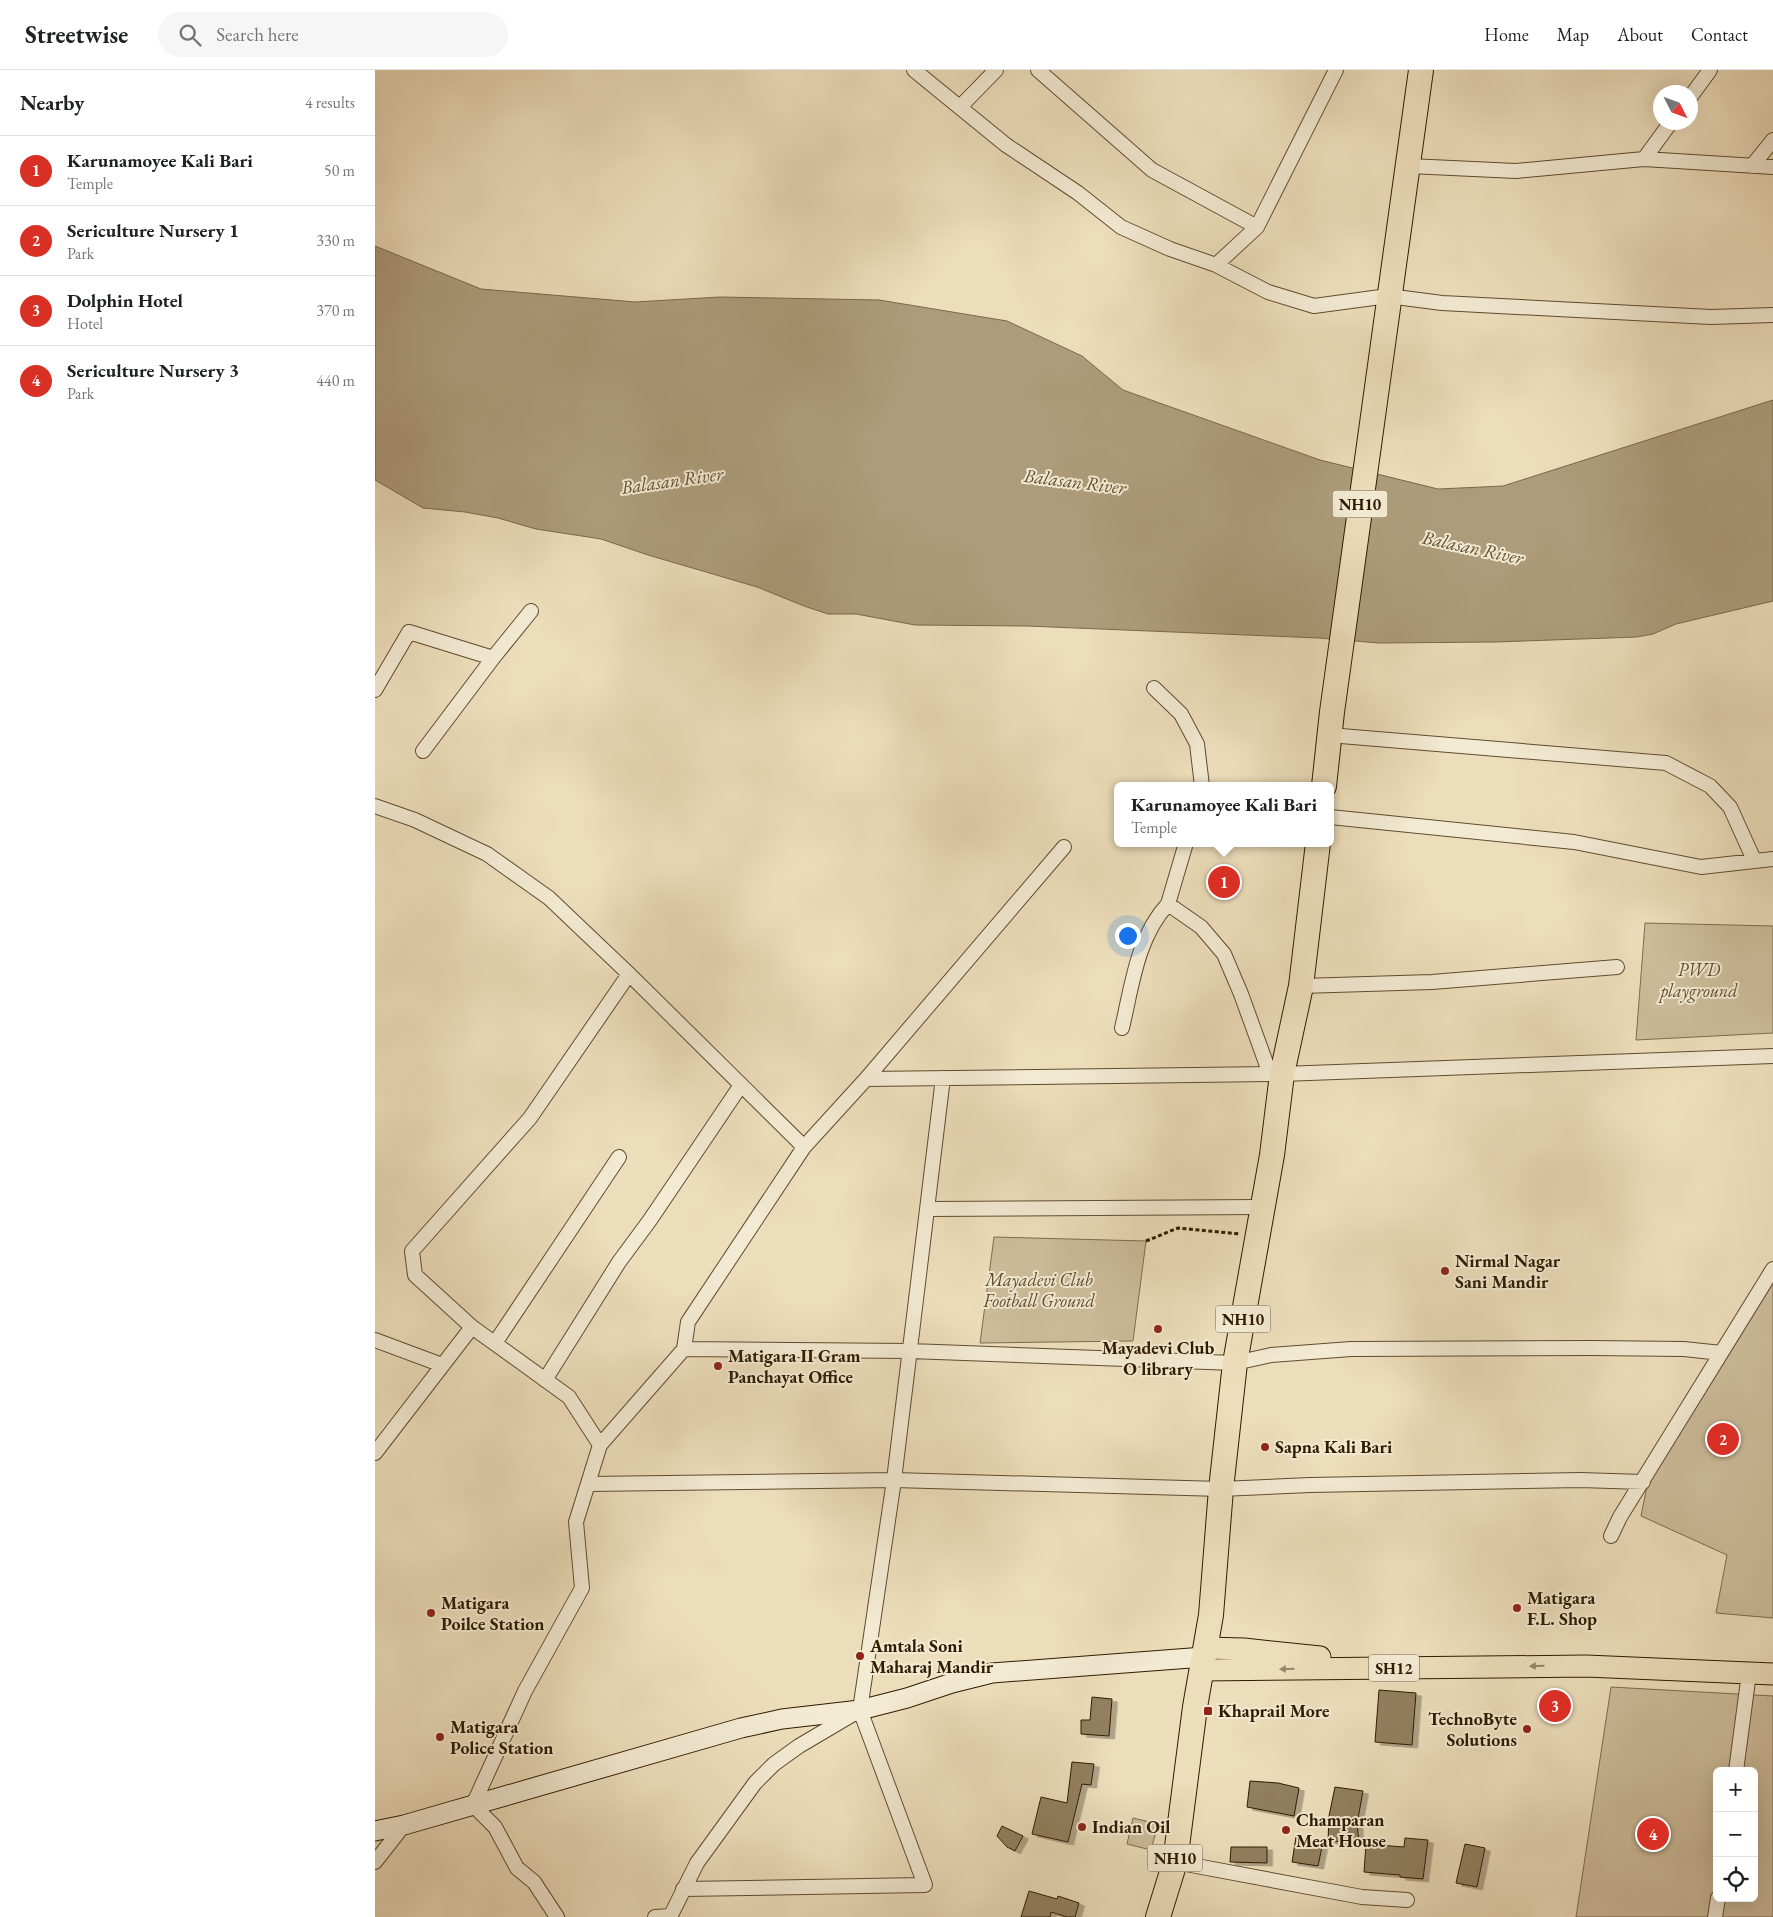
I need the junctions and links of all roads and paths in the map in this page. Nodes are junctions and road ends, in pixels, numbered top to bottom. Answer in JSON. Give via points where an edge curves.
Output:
{"nodes":[{"id":1,"x":914,"y":70,"type":"edge"},
{"id":2,"x":996,"y":70,"type":"edge"},
{"id":3,"x":1038,"y":70,"type":"edge"},
{"id":4,"x":1421,"y":70,"type":"edge"},
{"id":5,"x":1710,"y":70,"type":"edge"},
{"id":6,"x":1332,"y":71,"type":"edge"},
{"id":7,"x":1698,"y":86,"type":"edge"},
{"id":8,"x":960,"y":107,"type":"junction"},
{"id":9,"x":1665,"y":130,"type":"edge"},
{"id":10,"x":1773,"y":140,"type":"edge"},
{"id":11,"x":1644,"y":158,"type":"junction"},
{"id":12,"x":1409,"y":166,"type":"junction"},
{"id":13,"x":1753,"y":166,"type":"junction"},
{"id":14,"x":1773,"y":167,"type":"edge"},
{"id":15,"x":1257,"y":227,"type":"junction"},
{"id":16,"x":1216,"y":265,"type":"junction"},
{"id":17,"x":1389,"y":296,"type":"junction"},
{"id":18,"x":1773,"y":315,"type":"edge"},
{"id":19,"x":531,"y":611,"type":"dead end"},
{"id":20,"x":493,"y":658,"type":"junction"},
{"id":21,"x":1154,"y":688,"type":"dead end"},
{"id":22,"x":375,"y":690,"type":"edge"},
{"id":23,"x":1329,"y":735,"type":"junction"},
{"id":24,"x":423,"y":751,"type":"dead end"},
{"id":25,"x":1202,"y":782,"type":"edge"},
{"id":26,"x":1324,"y":782,"type":"edge"},
{"id":27,"x":375,"y":806,"type":"edge"},
{"id":28,"x":1334,"y":817,"type":"edge"},
{"id":29,"x":1063,"y":847,"type":"dead end"},
{"id":30,"x":1185,"y":847,"type":"edge"},
{"id":31,"x":1318,"y":847,"type":"edge"},
{"id":32,"x":1773,"y":858,"type":"edge"},
{"id":33,"x":1754,"y":860,"type":"junction"},
{"id":34,"x":1168,"y":904,"type":"junction"},
{"id":35,"x":1617,"y":967,"type":"dead end"},
{"id":36,"x":629,"y":974,"type":"junction"},
{"id":37,"x":1301,"y":986,"type":"junction"},
{"id":38,"x":1122,"y":1028,"type":"dead end"},
{"id":39,"x":1773,"y":1056,"type":"edge"},
{"id":40,"x":1276,"y":1074,"type":"junction"},
{"id":41,"x":943,"y":1078,"type":"junction"},
{"id":42,"x":866,"y":1079,"type":"junction"},
{"id":43,"x":741,"y":1085,"type":"junction"},
{"id":44,"x":803,"y":1147,"type":"junction"},
{"id":45,"x":619,"y":1157,"type":"dead end"},
{"id":46,"x":1262,"y":1207,"type":"junction"},
{"id":47,"x":927,"y":1209,"type":"junction"},
{"id":48,"x":1258,"y":1235,"type":"junction"},
{"id":49,"x":1146,"y":1241,"type":"dead end"},
{"id":50,"x":1773,"y":1269,"type":"edge"},
{"id":51,"x":472,"y":1327,"type":"junction"},
{"id":52,"x":375,"y":1340,"type":"edge"},
{"id":53,"x":495,"y":1343,"type":"junction"},
{"id":54,"x":685,"y":1349,"type":"junction"},
{"id":55,"x":910,"y":1351,"type":"junction"},
{"id":56,"x":1721,"y":1353,"type":"junction"},
{"id":57,"x":1235,"y":1363,"type":"junction"},
{"id":58,"x":443,"y":1365,"type":"junction"},
{"id":59,"x":545,"y":1380,"type":"junction"},
{"id":60,"x":600,"y":1445,"type":"junction"},
{"id":61,"x":375,"y":1453,"type":"edge"},
{"id":62,"x":894,"y":1480,"type":"junction"},
{"id":63,"x":1643,"y":1482,"type":"junction"},
{"id":64,"x":588,"y":1484,"type":"junction"},
{"id":65,"x":1221,"y":1489,"type":"junction"},
{"id":66,"x":1611,"y":1536,"type":"dead end"},
{"id":67,"x":1211,"y":1615,"type":"junction"},
{"id":68,"x":1244,"y":1648,"type":"junction"},
{"id":69,"x":1204,"y":1658,"type":"junction"},
{"id":70,"x":1416,"y":1668,"type":"junction"},
{"id":71,"x":1749,"y":1673,"type":"junction"},
{"id":72,"x":1773,"y":1674,"type":"edge"},
{"id":73,"x":861,"y":1710,"type":"junction"},
{"id":74,"x":1736,"y":1767,"type":"edge"},
{"id":75,"x":1183,"y":1797,"type":"junction"},
{"id":76,"x":473,"y":1805,"type":"junction"},
{"id":77,"x":404,"y":1825,"type":"junction"},
{"id":78,"x":375,"y":1831,"type":"edge"},
{"id":79,"x":375,"y":1862,"type":"edge"},
{"id":80,"x":1175,"y":1862,"type":"junction"},
{"id":81,"x":683,"y":1889,"type":"junction"},
{"id":82,"x":1407,"y":1900,"type":"dead end"},
{"id":83,"x":1717,"y":1902,"type":"edge"},
{"id":84,"x":670,"y":1916,"type":"edge"},
{"id":85,"x":557,"y":1917,"type":"edge"},
{"id":86,"x":655,"y":1917,"type":"edge"},
{"id":87,"x":1141,"y":1917,"type":"edge"},
{"id":88,"x":1158,"y":1917,"type":"edge"},
{"id":89,"x":1715,"y":1917,"type":"edge"}],
"edges":[{"from":1,"to":8,"type":"street"},
{"from":2,"to":8,"type":"street"},
{"from":3,"to":15,"type":"street","via":[[1152,170]]},
{"from":4,"to":12,"type":"highway","number":"NH10"},
{"from":5,"to":7,"type":"street"},
{"from":6,"to":15,"type":"street"},
{"from":8,"to":16,"type":"street","via":[[1005,145],[1121,227]]},
{"from":9,"to":11,"type":"street"},
{"from":10,"to":13,"type":"street"},
{"from":11,"to":12,"type":"street","via":[[1516,172]]},
{"from":11,"to":13,"type":"street"},
{"from":12,"to":17,"type":"highway","number":"NH10"},
{"from":13,"to":14,"type":"street"},
{"from":15,"to":16,"type":"street"},
{"from":16,"to":17,"type":"street","via":[[1268,292],[1314,306]]},
{"from":17,"to":18,"type":"street","via":[[1441,303],[1711,317]]},
{"from":17,"to":23,"type":"highway","number":"NH10"},
{"from":19,"to":20,"type":"street"},
{"from":20,"to":22,"type":"street","via":[[409,632]]},
{"from":20,"to":24,"type":"street"},
{"from":21,"to":25,"type":"street","via":[[1181,714],[1197,744]]},
{"from":23,"to":26,"type":"highway","number":"NH10"},
{"from":23,"to":33,"type":"street","via":[[1666,764],[1710,786],[1730,807]]},
{"from":27,"to":36,"type":"street","via":[[415,820],[487,854],[549,898]]},
{"from":28,"to":33,"type":"street","via":[[1574,842],[1701,867]]},
{"from":29,"to":42,"type":"street"},
{"from":30,"to":34,"type":"street"},
{"from":31,"to":37,"type":"highway","number":"NH10"},
{"from":32,"to":33,"type":"street"},
{"from":34,"to":38,"type":"street","via":[[1159,914],[1138,956]]},
{"from":34,"to":40,"type":"street","via":[[1201,927],[1224,954]]},
{"from":35,"to":37,"type":"street","via":[[1432,982]]},
{"from":36,"to":43,"type":"street"},
{"from":36,"to":51,"type":"street","via":[[530,1118],[412,1251],[415,1275]]},
{"from":37,"to":40,"type":"highway","number":"NH10"},
{"from":39,"to":40,"type":"street"},
{"from":40,"to":41,"type":"street"},
{"from":40,"to":46,"type":"highway","number":"NH10","via":[[1273,1155]]},
{"from":41,"to":42,"type":"street"},
{"from":41,"to":47,"type":"street"},
{"from":42,"to":44,"type":"street"},
{"from":43,"to":44,"type":"street"},
{"from":43,"to":59,"type":"street","via":[[619,1262]]},
{"from":44,"to":54,"type":"street","via":[[688,1322]]},
{"from":45,"to":53,"type":"street"},
{"from":46,"to":47,"type":"street"},
{"from":46,"to":48,"type":"highway","number":"NH10"},
{"from":47,"to":55,"type":"street"},
{"from":48,"to":49,"type":"path","via":[[1178,1228]]},
{"from":48,"to":57,"type":"highway","number":"NH10"},
{"from":50,"to":56,"type":"street"},
{"from":51,"to":53,"type":"street"},
{"from":51,"to":58,"type":"street"},
{"from":52,"to":58,"type":"street"},
{"from":53,"to":59,"type":"street"},
{"from":54,"to":55,"type":"street"},
{"from":54,"to":60,"type":"street"},
{"from":55,"to":57,"type":"street"},
{"from":55,"to":62,"type":"street"},
{"from":56,"to":57,"type":"street","via":[[1684,1349],[1351,1349],[1271,1355]]},
{"from":56,"to":63,"type":"street"},
{"from":57,"to":65,"type":"highway","number":"NH10"},
{"from":58,"to":61,"type":"street"},
{"from":59,"to":60,"type":"street","via":[[569,1396]]},
{"from":60,"to":64,"type":"street"},
{"from":62,"to":64,"type":"street"},
{"from":62,"to":65,"type":"street"},
{"from":62,"to":73,"type":"street"},
{"from":63,"to":65,"type":"street","via":[[1553,1480]]},
{"from":63,"to":66,"type":"street"},
{"from":64,"to":76,"type":"street","via":[[576,1522],[582,1588],[525,1691]]},
{"from":65,"to":67,"type":"highway","number":"NH10"},
{"from":67,"to":68,"type":"main road","via":[[1227,1638]]},
{"from":67,"to":69,"type":"highway","number":"NH10"},
{"from":68,"to":69,"type":"main road","number":"SH12"},
{"from":68,"to":70,"type":"main road","number":"SH12"},
{"from":70,"to":69,"type":"main road","number":"SH12","one_way":true},
{"from":69,"to":73,"type":"street","via":[[992,1673]]},
{"from":69,"to":75,"type":"highway","number":"NH10"},
{"from":71,"to":70,"type":"main road","number":"SH12","one_way":true,"via":[[1586,1666]]},
{"from":71,"to":72,"type":"main road","number":"SH12"},
{"from":71,"to":74,"type":"street"},
{"from":73,"to":76,"type":"street","via":[[781,1719],[741,1728]]},
{"from":73,"to":81,"type":"street","via":[[799,1746],[755,1783],[697,1863]]},
{"from":73,"to":81,"type":"street","via":[[925,1885]]},
{"from":75,"to":80,"type":"highway","number":"NH10"},
{"from":75,"to":87,"type":"highway"},
{"from":76,"to":77,"type":"street"},
{"from":76,"to":85,"type":"street","via":[[495,1827],[517,1868],[534,1882]]},
{"from":77,"to":78,"type":"street"},
{"from":77,"to":79,"type":"street"},
{"from":80,"to":82,"type":"street","via":[[1362,1897]]},
{"from":80,"to":88,"type":"highway","number":"NH10"},
{"from":81,"to":84,"type":"street"},
{"from":83,"to":89,"type":"street"},
{"from":84,"to":86,"type":"street"}]}
